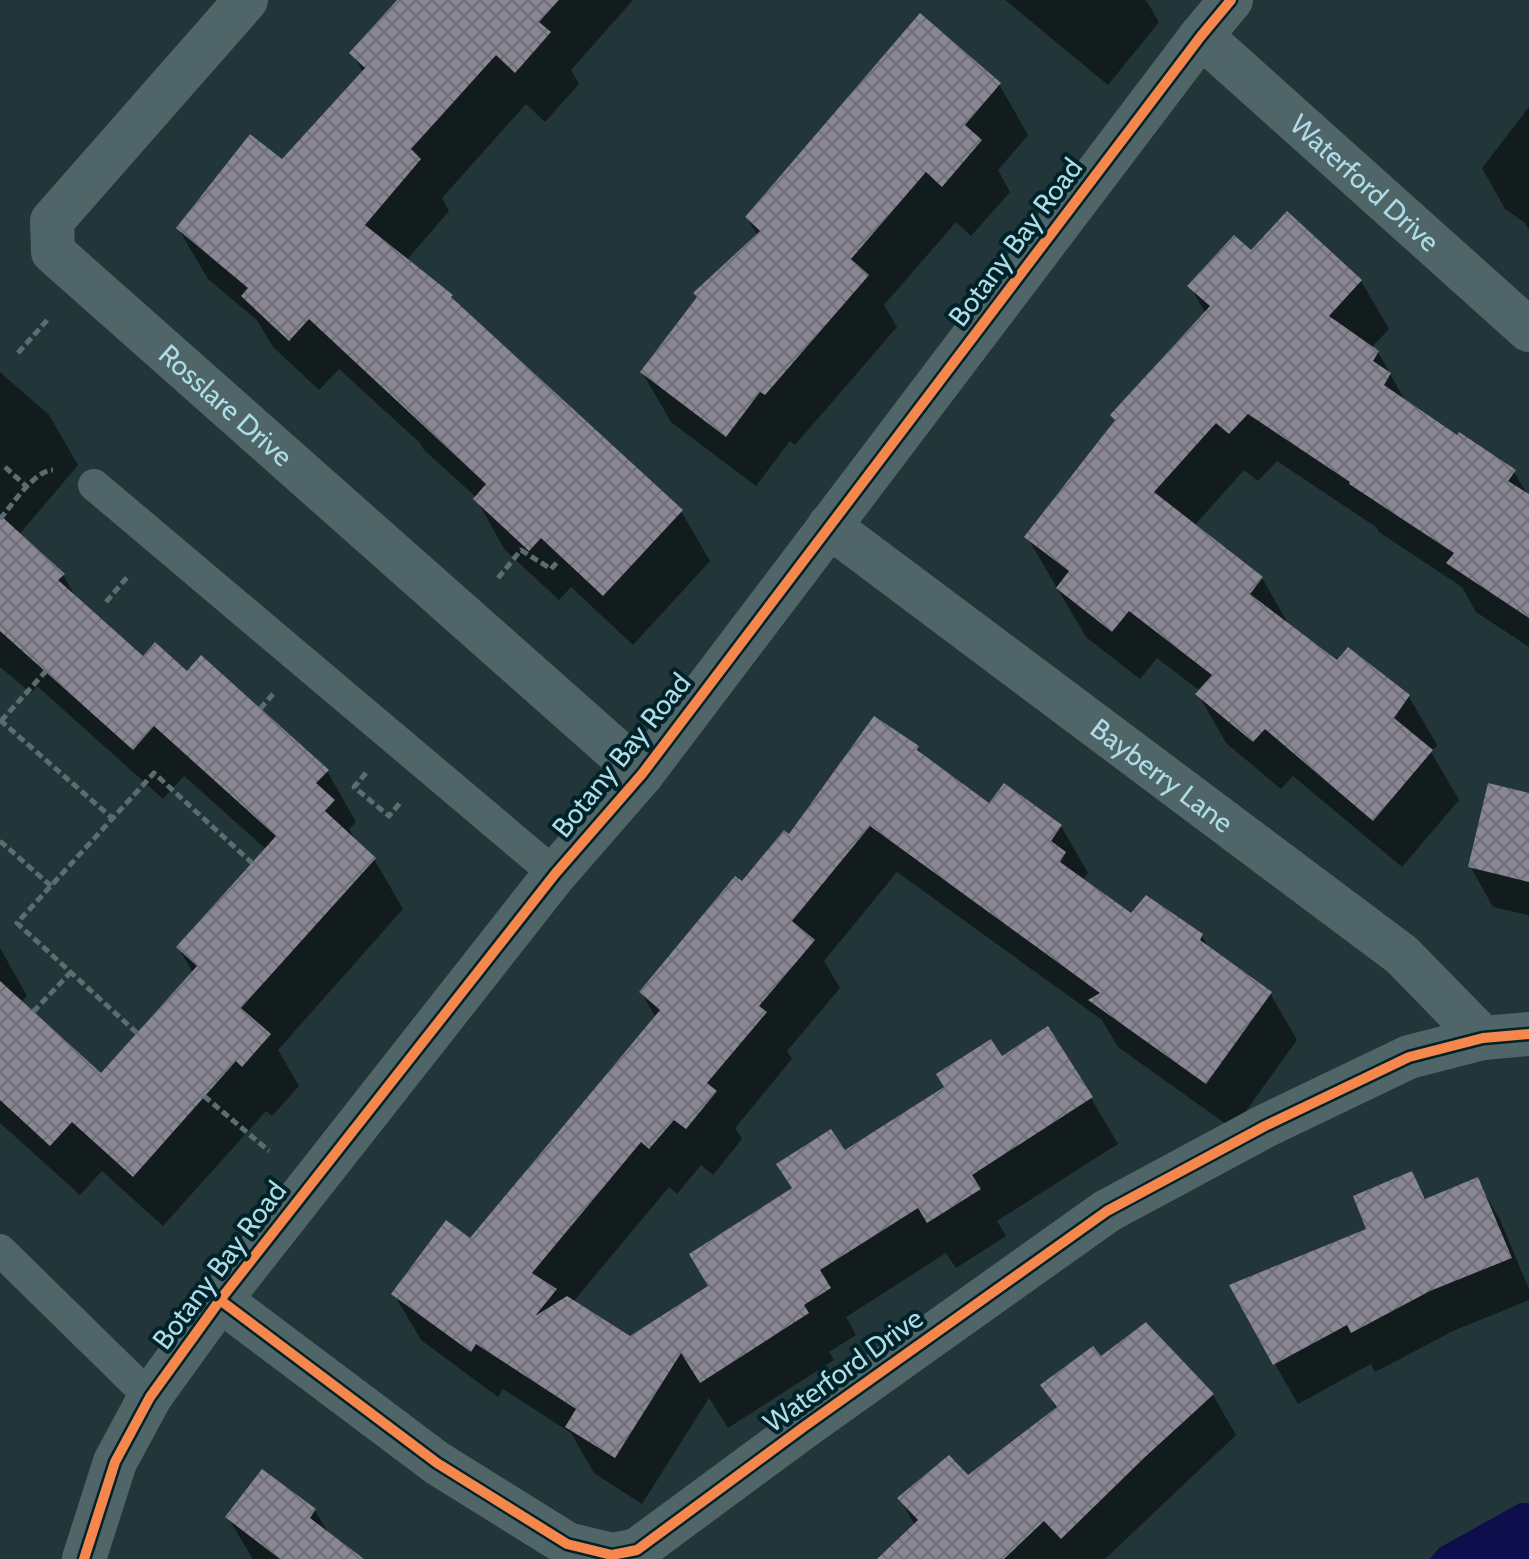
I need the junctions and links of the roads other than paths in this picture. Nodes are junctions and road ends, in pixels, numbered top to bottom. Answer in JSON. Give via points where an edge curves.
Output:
{"nodes":[{"id":1,"x":246,"y":0,"type":"edge"},
{"id":2,"x":1231,"y":0,"type":"edge"},
{"id":3,"x":1201,"y":36,"type":"junction"},
{"id":4,"x":1529,"y":330,"type":"edge"},
{"id":5,"x":94,"y":485,"type":"road end"},
{"id":6,"x":829,"y":526,"type":"junction"},
{"id":7,"x":642,"y":774,"type":"junction"},
{"id":8,"x":555,"y":874,"type":"junction"},
{"id":9,"x":1529,"y":1034,"type":"edge"},
{"id":10,"x":1483,"y":1038,"type":"junction"},
{"id":11,"x":0,"y":1250,"type":"edge"},
{"id":12,"x":220,"y":1300,"type":"junction"},
{"id":13,"x":150,"y":1397,"type":"junction"},
{"id":14,"x":84,"y":1559,"type":"edge"}],
"edges":[{"from":1,"to":7,"type":"street","name":"Rosslare Drive","via":[[52,221],[53,252]]},
{"from":2,"to":3,"type":"street","name":"Botany Bay Road"},
{"from":3,"to":4,"type":"street","name":"Waterford Drive"},
{"from":3,"to":6,"type":"street","name":"Botany Bay Road"},
{"from":5,"to":8,"type":"lane"},
{"from":6,"to":7,"type":"street","name":"Botany Bay Road"},
{"from":6,"to":10,"type":"street","name":"Bayberry Lane","via":[[1402,955]]},
{"from":7,"to":8,"type":"street","name":"Botany Bay Road"},
{"from":8,"to":12,"type":"street","name":"Botany Bay Road"},
{"from":9,"to":10,"type":"street","name":"Waterford Drive"},
{"from":10,"to":12,"type":"street","name":"Waterford Drive","via":[[1409,1057],[1107,1211],[637,1550],[612,1555],[567,1544],[437,1463]]},
{"from":11,"to":13,"type":"lane"},
{"from":12,"to":13,"type":"street","name":"Botany Bay Road"},
{"from":13,"to":14,"type":"street","name":"Botany Bay Road","via":[[115,1462]]}]}
